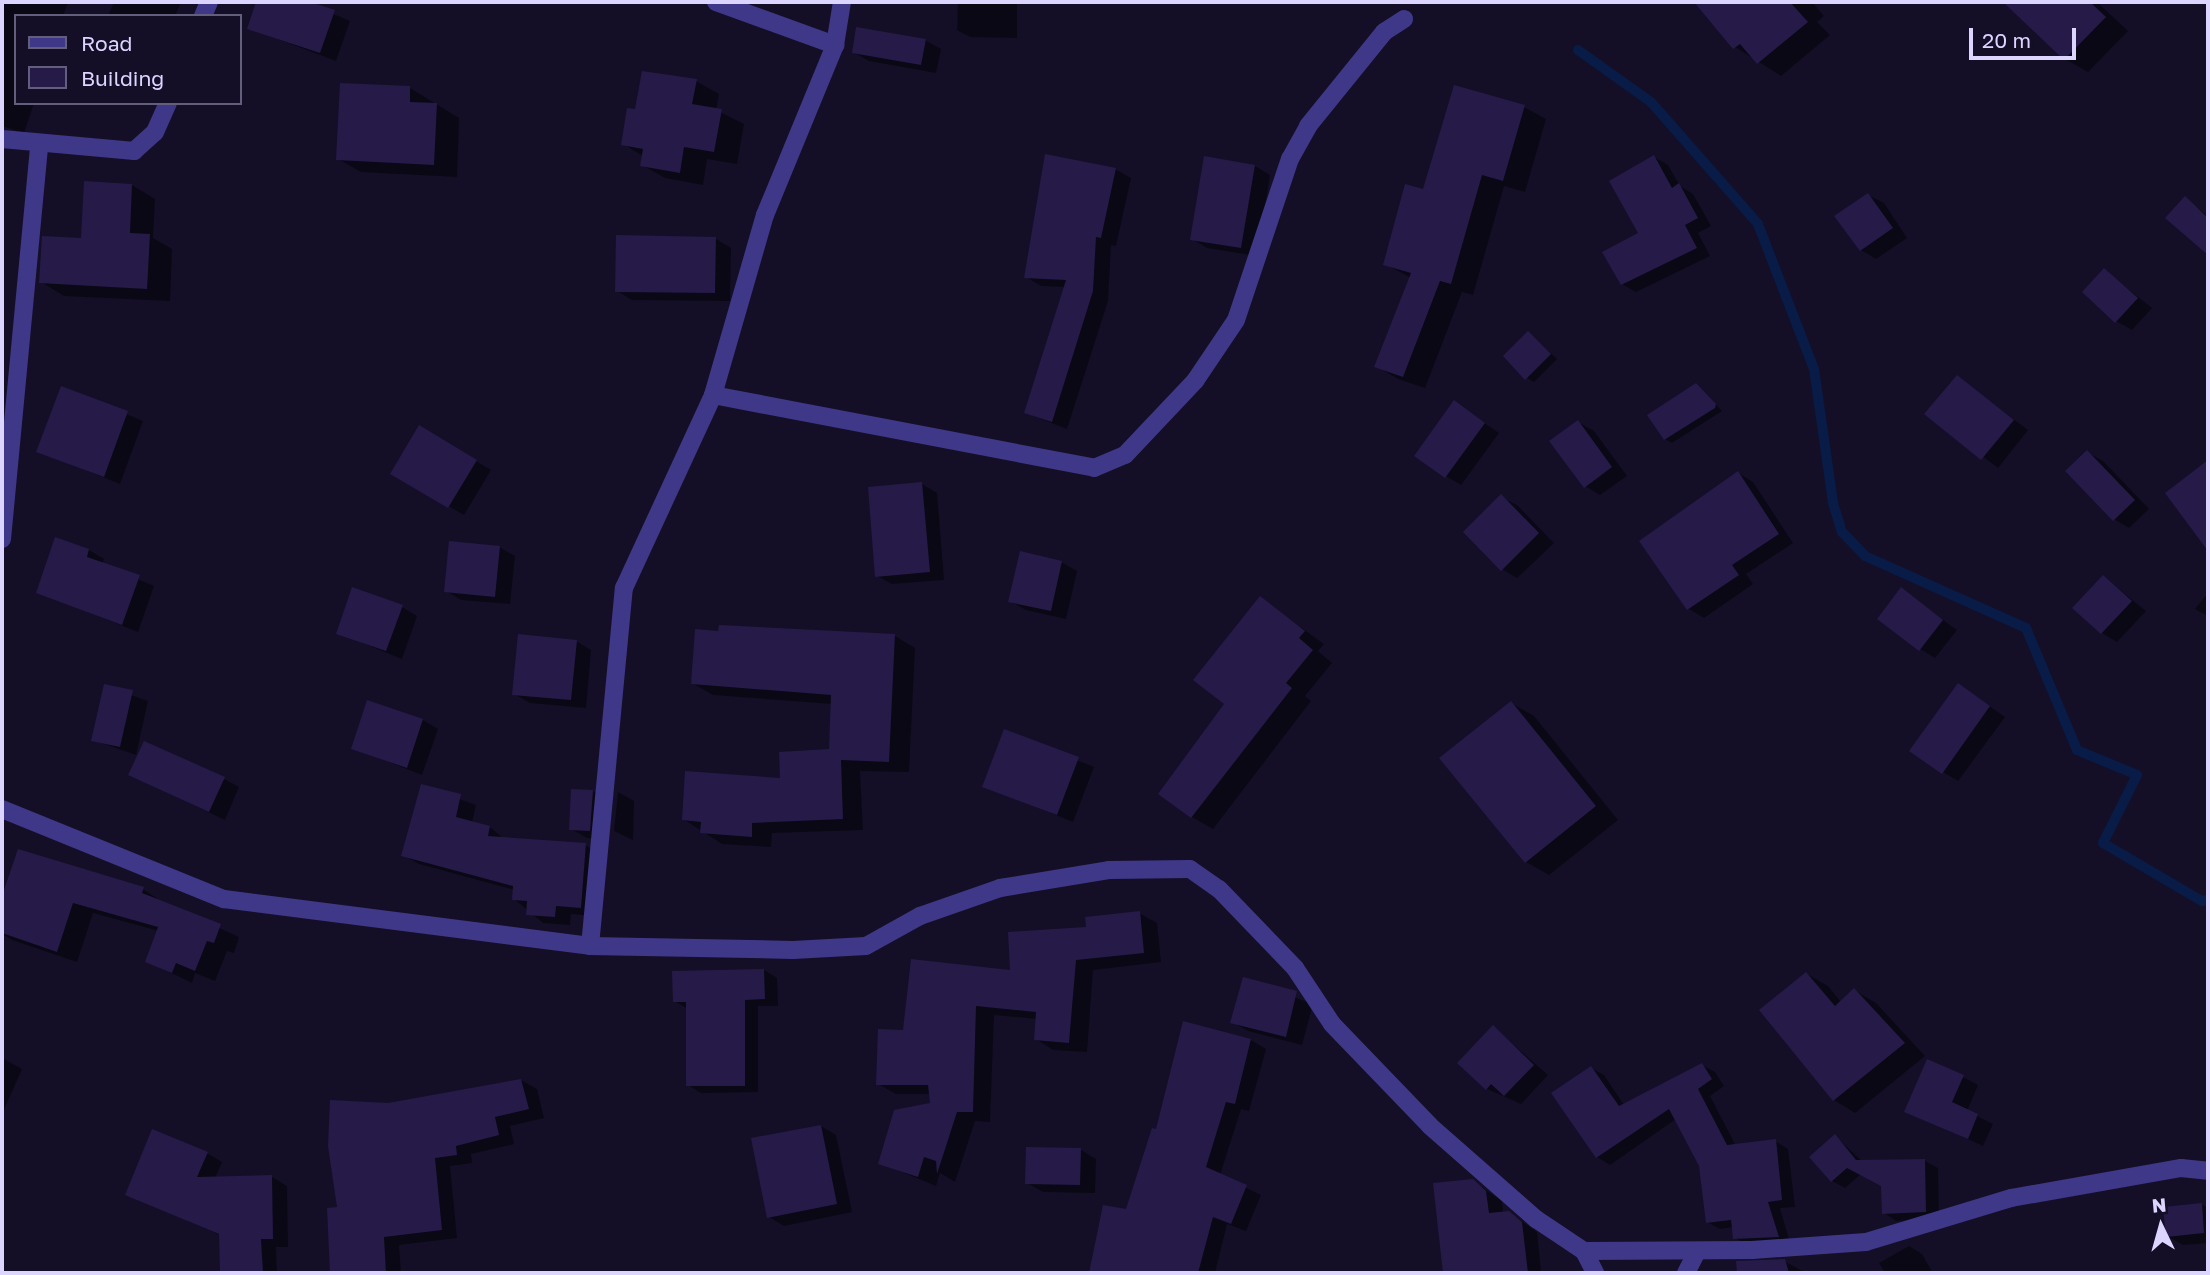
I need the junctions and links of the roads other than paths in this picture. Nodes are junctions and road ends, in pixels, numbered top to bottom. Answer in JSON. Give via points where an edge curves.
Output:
{"nodes":[{"id":1,"x":716,"y":2,"type":"edge"},
{"id":2,"x":842,"y":2,"type":"edge"},
{"id":3,"x":1404,"y":19,"type":"dead end"},
{"id":4,"x":835,"y":45,"type":"junction"},
{"id":5,"x":166,"y":105,"type":"edge"},
{"id":6,"x":2,"y":139,"type":"edge"},
{"id":7,"x":38,"y":145,"type":"junction"},
{"id":8,"x":713,"y":395,"type":"junction"},
{"id":9,"x":2,"y":539,"type":"edge"},
{"id":10,"x":2,"y":809,"type":"edge"},
{"id":11,"x":590,"y":946,"type":"junction"},
{"id":12,"x":2208,"y":1171,"type":"edge"},
{"id":13,"x":1584,"y":1251,"type":"junction"},
{"id":14,"x":1697,"y":1251,"type":"junction"},
{"id":15,"x":1595,"y":1273,"type":"edge"},
{"id":16,"x":1686,"y":1273,"type":"edge"}],
"edges":[{"from":1,"to":4,"type":"street"},
{"from":2,"to":4,"type":"street"},
{"from":3,"to":8,"type":"street","via":[[1384,32],[1308,126],[1290,159],[1236,320],[1195,381],[1115,460],[1094,468]]},
{"from":4,"to":8,"type":"street","via":[[765,215]]},
{"from":5,"to":7,"type":"street","via":[[150,140],[134,151]]},
{"from":6,"to":7,"type":"street"},
{"from":7,"to":9,"type":"street"},
{"from":8,"to":11,"type":"street","via":[[624,588]]},
{"from":10,"to":11,"type":"street","via":[[223,899]]},
{"from":11,"to":13,"type":"street","via":[[793,950],[866,946],[920,916],[1000,888],[1109,870],[1190,869],[1219,890],[1295,968],[1332,1024],[1430,1126],[1536,1219]]},
{"from":12,"to":14,"type":"street","via":[[2181,1168],[2023,1196],[1866,1242]]},
{"from":13,"to":14,"type":"street"},
{"from":13,"to":15,"type":"street"},
{"from":14,"to":16,"type":"street"}]}
